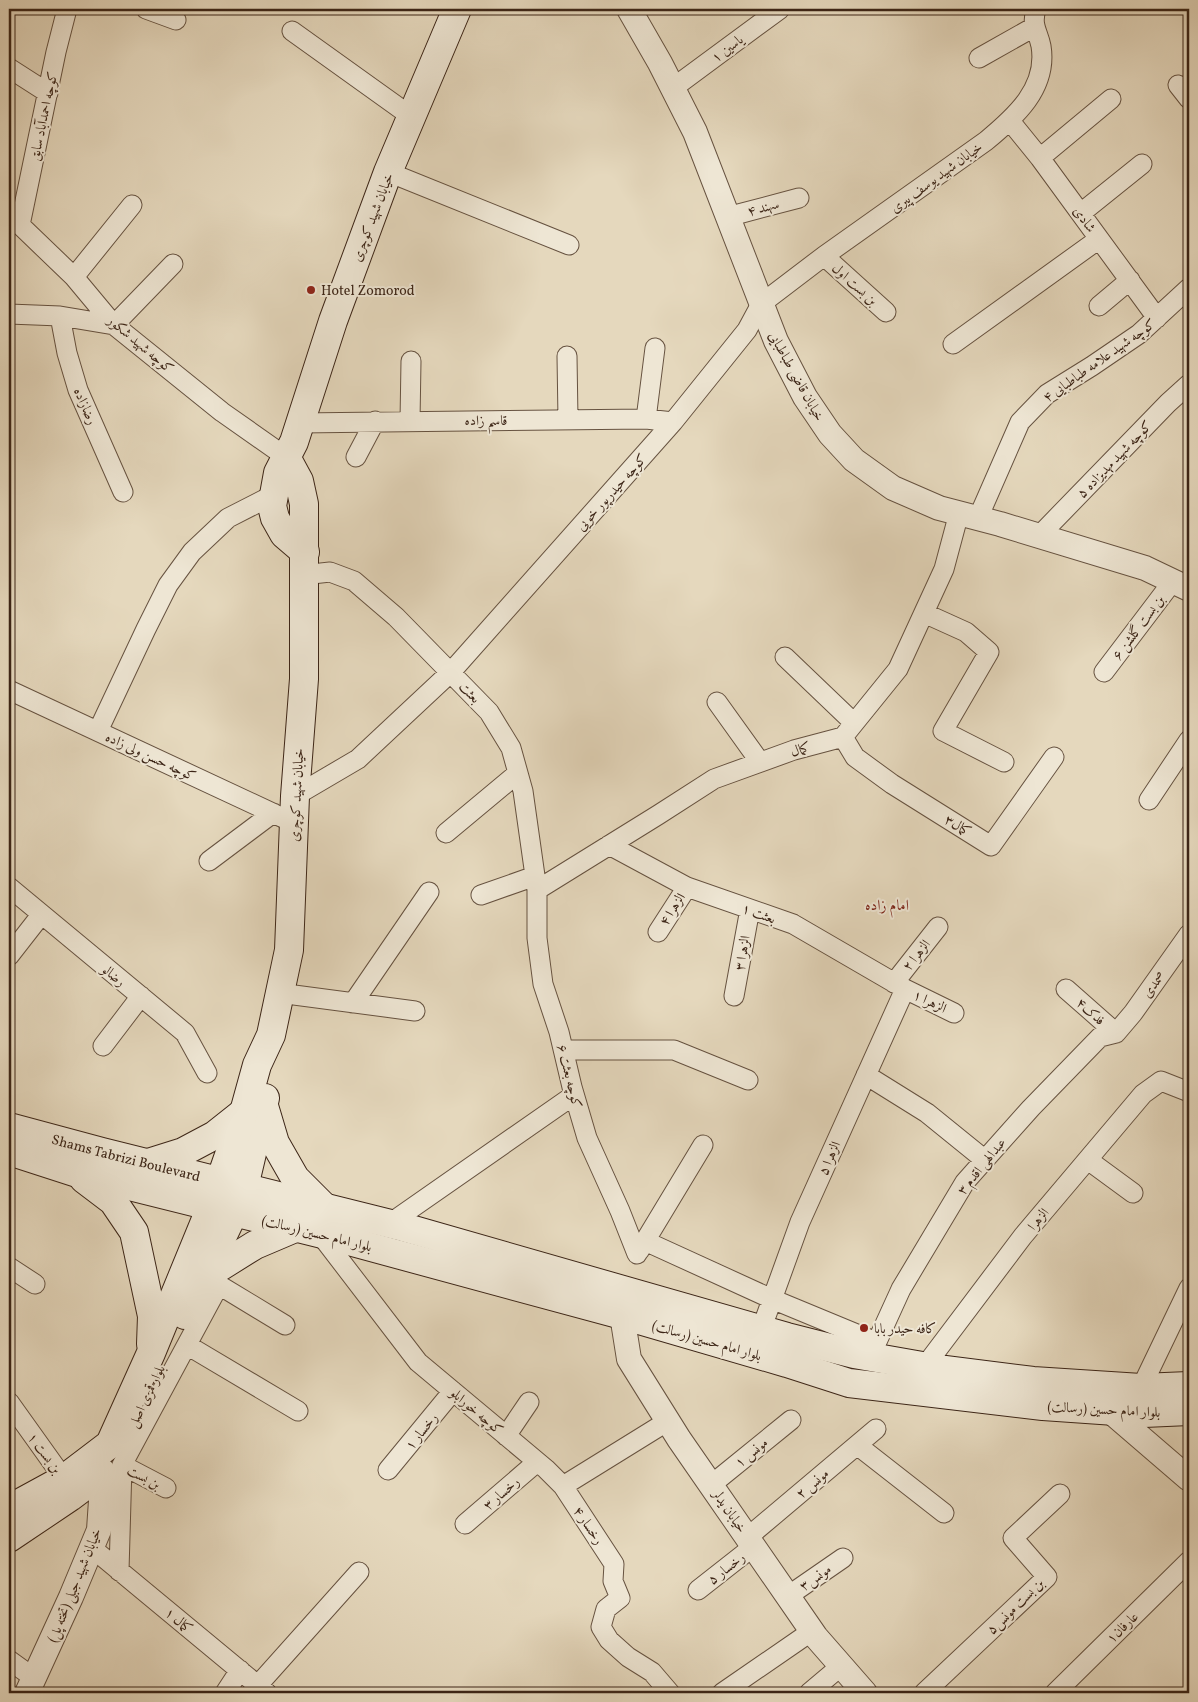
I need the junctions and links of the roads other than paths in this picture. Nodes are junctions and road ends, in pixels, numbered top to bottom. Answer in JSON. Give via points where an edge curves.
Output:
{"nodes":[{"id":1,"x":67,"y":9,"type":"edge"},
{"id":2,"x":146,"y":9,"type":"edge"},
{"id":3,"x":630,"y":9,"type":"edge"},
{"id":4,"x":780,"y":9,"type":"edge"},
{"id":5,"x":453,"y":10,"type":"edge"},
{"id":6,"x":1035,"y":18,"type":"edge"},
{"id":7,"x":176,"y":20,"type":"dead end"},
{"id":8,"x":292,"y":30,"type":"dead end"},
{"id":9,"x":979,"y":58,"type":"dead end"},
{"id":10,"x":9,"y":68,"type":"edge"},
{"id":11,"x":673,"y":88,"type":"junction"},
{"id":12,"x":48,"y":93,"type":"junction"},
{"id":13,"x":1111,"y":99,"type":"dead end"},
{"id":14,"x":412,"y":117,"type":"junction"},
{"id":15,"x":1010,"y":121,"type":"junction"},
{"id":16,"x":1040,"y":158,"type":"junction"},
{"id":17,"x":1142,"y":164,"type":"dead end"},
{"id":18,"x":388,"y":172,"type":"junction"},
{"id":19,"x":799,"y":198,"type":"dead end"},
{"id":20,"x":132,"y":206,"type":"dead end"},
{"id":21,"x":1081,"y":213,"type":"junction"},
{"id":22,"x":727,"y":217,"type":"junction"},
{"id":23,"x":15,"y":221,"type":"edge"},
{"id":24,"x":1099,"y":239,"type":"junction"},
{"id":25,"x":569,"y":245,"type":"dead end"},
{"id":26,"x":824,"y":256,"type":"junction"},
{"id":27,"x":173,"y":264,"type":"dead end"},
{"id":28,"x":74,"y":277,"type":"junction"},
{"id":29,"x":1130,"y":280,"type":"junction"},
{"id":30,"x":1189,"y":288,"type":"edge"},
{"id":31,"x":761,"y":304,"type":"junction"},
{"id":32,"x":1099,"y":306,"type":"dead end"},
{"id":33,"x":886,"y":312,"type":"dead end"},
{"id":34,"x":9,"y":314,"type":"edge"},
{"id":35,"x":60,"y":316,"type":"junction"},
{"id":36,"x":1158,"y":318,"type":"junction"},
{"id":37,"x":114,"y":325,"type":"junction"},
{"id":38,"x":953,"y":344,"type":"dead end"},
{"id":39,"x":655,"y":348,"type":"dead end"},
{"id":40,"x":567,"y":356,"type":"dead end"},
{"id":41,"x":411,"y":361,"type":"dead end"},
{"id":42,"x":1189,"y":384,"type":"edge"},
{"id":43,"x":646,"y":419,"type":"junction"},
{"id":44,"x":568,"y":420,"type":"junction"},
{"id":45,"x":375,"y":421,"type":"junction"},
{"id":46,"x":410,"y":421,"type":"junction"},
{"id":47,"x":673,"y":422,"type":"junction"},
{"id":48,"x":299,"y":423,"type":"junction"},
{"id":49,"x":286,"y":457,"type":"junction"},
{"id":50,"x":356,"y":457,"type":"dead end"},
{"id":51,"x":123,"y":492,"type":"dead end"},
{"id":52,"x":273,"y":495,"type":"junction"},
{"id":53,"x":968,"y":516,"type":"junction"},
{"id":54,"x":1039,"y":536,"type":"junction"},
{"id":55,"x":304,"y":564,"type":"junction"},
{"id":56,"x":1181,"y":585,"type":"edge"},
{"id":57,"x":924,"y":613,"type":"junction"},
{"id":58,"x":785,"y":657,"type":"dead end"},
{"id":59,"x":451,"y":672,"type":"junction"},
{"id":60,"x":1104,"y":672,"type":"dead end"},
{"id":61,"x":9,"y":690,"type":"edge"},
{"id":62,"x":717,"y":702,"type":"dead end"},
{"id":63,"x":854,"y":723,"type":"junction"},
{"id":64,"x":98,"y":732,"type":"junction"},
{"id":65,"x":842,"y":737,"type":"junction"},
{"id":66,"x":1189,"y":740,"type":"edge"},
{"id":67,"x":1054,"y":757,"type":"dead end"},
{"id":68,"x":760,"y":762,"type":"junction"},
{"id":69,"x":1004,"y":762,"type":"dead end"},
{"id":70,"x":518,"y":773,"type":"junction"},
{"id":71,"x":294,"y":796,"type":"junction"},
{"id":72,"x":1149,"y":800,"type":"dead end"},
{"id":73,"x":284,"y":818,"type":"junction"},
{"id":74,"x":446,"y":833,"type":"dead end"},
{"id":75,"x":609,"y":845,"type":"junction"},
{"id":76,"x":209,"y":861,"type":"dead end"},
{"id":77,"x":536,"y":883,"type":"junction"},
{"id":78,"x":9,"y":887,"type":"edge"},
{"id":79,"x":687,"y":887,"type":"junction"},
{"id":80,"x":429,"y":892,"type":"dead end"},
{"id":81,"x":481,"y":895,"type":"dead end"},
{"id":82,"x":750,"y":909,"type":"junction"},
{"id":83,"x":41,"y":915,"type":"junction"},
{"id":84,"x":938,"y":928,"type":"dead end"},
{"id":85,"x":658,"y":932,"type":"dead end"},
{"id":86,"x":1189,"y":934,"type":"edge"},
{"id":87,"x":9,"y":956,"type":"edge"},
{"id":88,"x":900,"y":986,"type":"junction"},
{"id":89,"x":1066,"y":989,"type":"dead end"},
{"id":90,"x":279,"y":993,"type":"junction"},
{"id":91,"x":141,"y":996,"type":"junction"},
{"id":92,"x":734,"y":996,"type":"dead end"},
{"id":93,"x":353,"y":1003,"type":"junction"},
{"id":94,"x":415,"y":1011,"type":"dead end"},
{"id":95,"x":954,"y":1012,"type":"dead end"},
{"id":96,"x":1116,"y":1033,"type":"junction"},
{"id":97,"x":103,"y":1046,"type":"dead end"},
{"id":98,"x":564,"y":1050,"type":"junction"},
{"id":99,"x":207,"y":1072,"type":"dead end"},
{"id":100,"x":866,"y":1075,"type":"junction"},
{"id":101,"x":748,"y":1080,"type":"dead end"},
{"id":102,"x":1189,"y":1092,"type":"edge"},
{"id":103,"x":574,"y":1095,"type":"junction"},
{"id":104,"x":254,"y":1109,"type":"junction"},
{"id":105,"x":9,"y":1127,"type":"edge"},
{"id":106,"x":703,"y":1145,"type":"dead end"},
{"id":107,"x":9,"y":1151,"type":"edge"},
{"id":108,"x":985,"y":1160,"type":"junction"},
{"id":109,"x":1088,"y":1160,"type":"junction"},
{"id":110,"x":148,"y":1163,"type":"junction"},
{"id":111,"x":77,"y":1173,"type":"junction"},
{"id":112,"x":232,"y":1184,"type":"junction"},
{"id":113,"x":1133,"y":1193,"type":"dead end"},
{"id":114,"x":323,"y":1206,"type":"junction"},
{"id":115,"x":223,"y":1210,"type":"junction"},
{"id":116,"x":389,"y":1224,"type":"junction"},
{"id":117,"x":308,"y":1231,"type":"junction"},
{"id":118,"x":641,"y":1248,"type":"junction"},
{"id":119,"x":9,"y":1267,"type":"edge"},
{"id":120,"x":35,"y":1284,"type":"dead end"},
{"id":121,"x":1189,"y":1288,"type":"edge"},
{"id":122,"x":772,"y":1300,"type":"junction"},
{"id":123,"x":191,"y":1302,"type":"junction"},
{"id":124,"x":622,"y":1315,"type":"junction"},
{"id":125,"x":285,"y":1325,"type":"dead end"},
{"id":126,"x":760,"y":1330,"type":"junction"},
{"id":127,"x":187,"y":1344,"type":"junction"},
{"id":128,"x":873,"y":1350,"type":"junction"},
{"id":129,"x":151,"y":1353,"type":"junction"},
{"id":130,"x":925,"y":1366,"type":"junction"},
{"id":131,"x":1189,"y":1386,"type":"edge"},
{"id":132,"x":1141,"y":1388,"type":"junction"},
{"id":133,"x":453,"y":1391,"type":"junction"},
{"id":134,"x":9,"y":1402,"type":"edge"},
{"id":135,"x":529,"y":1402,"type":"dead end"},
{"id":136,"x":298,"y":1411,"type":"dead end"},
{"id":137,"x":1110,"y":1411,"type":"junction"},
{"id":138,"x":1189,"y":1411,"type":"edge"},
{"id":139,"x":791,"y":1420,"type":"dead end"},
{"id":140,"x":668,"y":1421,"type":"junction"},
{"id":141,"x":876,"y":1429,"type":"dead end"},
{"id":142,"x":506,"y":1436,"type":"junction"},
{"id":143,"x":857,"y":1445,"type":"junction"},
{"id":144,"x":537,"y":1462,"type":"junction"},
{"id":145,"x":113,"y":1468,"type":"junction"},
{"id":146,"x":388,"y":1470,"type":"dead end"},
{"id":147,"x":64,"y":1479,"type":"junction"},
{"id":148,"x":1189,"y":1479,"type":"edge"},
{"id":149,"x":711,"y":1485,"type":"junction"},
{"id":150,"x":563,"y":1486,"type":"junction"},
{"id":151,"x":166,"y":1488,"type":"dead end"},
{"id":152,"x":1060,"y":1494,"type":"dead end"},
{"id":153,"x":9,"y":1509,"type":"edge"},
{"id":154,"x":944,"y":1513,"type":"dead end"},
{"id":155,"x":465,"y":1524,"type":"dead end"},
{"id":156,"x":9,"y":1538,"type":"edge"},
{"id":157,"x":751,"y":1542,"type":"junction"},
{"id":158,"x":92,"y":1548,"type":"junction"},
{"id":159,"x":843,"y":1558,"type":"dead end"},
{"id":160,"x":1189,"y":1562,"type":"edge"},
{"id":161,"x":119,"y":1571,"type":"junction"},
{"id":162,"x":360,"y":1572,"type":"dead end"},
{"id":163,"x":698,"y":1590,"type":"dead end"},
{"id":164,"x":788,"y":1596,"type":"junction"},
{"id":165,"x":812,"y":1631,"type":"junction"},
{"id":166,"x":9,"y":1660,"type":"edge"},
{"id":167,"x":841,"y":1666,"type":"junction"},
{"id":168,"x":240,"y":1670,"type":"junction"},
{"id":169,"x":31,"y":1685,"type":"edge"},
{"id":170,"x":263,"y":1689,"type":"edge"},
{"id":171,"x":224,"y":1693,"type":"edge"},
{"id":172,"x":670,"y":1693,"type":"edge"},
{"id":173,"x":722,"y":1693,"type":"edge"},
{"id":174,"x":809,"y":1693,"type":"edge"},
{"id":175,"x":865,"y":1693,"type":"edge"},
{"id":176,"x":924,"y":1693,"type":"edge"},
{"id":177,"x":1055,"y":1693,"type":"edge"}],
"edges":[{"from":1,"to":12,"type":"street","name":"کوچه احمدآباد سابق"},
{"from":2,"to":7,"type":"street"},
{"from":3,"to":11,"type":"street","name":"خیابان قاضی طباطبایی"},
{"from":4,"to":11,"type":"street","name":"یاسین ۱"},
{"from":5,"to":14,"type":"main road","name":"خیابان شهید کوچری"},
{"from":6,"to":9,"type":"street"},
{"from":6,"to":15,"type":"street","name":"خیابان شهید یوسف پیری","via":[[1042,64],[1037,83]]},
{"from":8,"to":14,"type":"street"},
{"from":10,"to":12,"type":"street"},
{"from":11,"to":22,"type":"street","name":"خیابان قاضی طباطبایی","via":[[695,132]]},
{"from":12,"to":23,"type":"street","name":"کوچه احمدآباد سابق"},
{"from":13,"to":16,"type":"street"},
{"from":14,"to":18,"type":"main road","name":"خیابان شهید کوچری"},
{"from":15,"to":16,"type":"street","name":"شادی"},
{"from":15,"to":26,"type":"street","name":"خیابان شهید یوسف پیری"},
{"from":16,"to":21,"type":"street","name":"شادی"},
{"from":17,"to":21,"type":"street"},
{"from":18,"to":25,"type":"street"},
{"from":18,"to":48,"type":"main road","name":"خیابان شهید کوچری","via":[[332,320]]},
{"from":19,"to":22,"type":"street","name":"سهند ۴"},
{"from":20,"to":28,"type":"street"},
{"from":21,"to":24,"type":"street","name":"شادی"},
{"from":22,"to":31,"type":"street","name":"خیابان قاضی طباطبایی"},
{"from":23,"to":28,"type":"street","name":"کوچه شهید شکور"},
{"from":24,"to":29,"type":"street","name":"شادی"},
{"from":24,"to":38,"type":"street"},
{"from":26,"to":31,"type":"street","name":"خیابان شهید یوسف پیری"},
{"from":26,"to":33,"type":"street","name":"بن بست اول"},
{"from":27,"to":37,"type":"street"},
{"from":28,"to":37,"type":"street","name":"کوچه شهید شکور"},
{"from":29,"to":32,"type":"street"},
{"from":29,"to":36,"type":"street","name":"شادی"},
{"from":30,"to":36,"type":"street","name":"کوچه شهید علامه طباطبایی ۴"},
{"from":31,"to":47,"type":"street","name":"کوچه حیدرپور خویی","via":[[747,330]]},
{"from":31,"to":53,"type":"street","name":"خیابان قاضی طباطبایی","via":[[805,397],[830,434],[854,460],[893,488],[939,508]]},
{"from":34,"to":35,"type":"street"},
{"from":35,"to":37,"type":"street"},
{"from":35,"to":51,"type":"street","name":"رضازاده","via":[[78,390]]},
{"from":36,"to":53,"type":"street","name":"کوچه شهید علامه طباطبایی ۴","via":[[1047,394],[1020,422]]},
{"from":37,"to":49,"type":"street","name":"کوچه شهید شکور","via":[[222,412]]},
{"from":39,"to":43,"type":"street"},
{"from":40,"to":44,"type":"street"},
{"from":41,"to":46,"type":"street"},
{"from":42,"to":54,"type":"street","name":"کوچه شهید مهدیزاده ۵"},
{"from":43,"to":44,"type":"street","name":"قاسم زاده"},
{"from":43,"to":47,"type":"street","name":"قاسم زاده"},
{"from":44,"to":46,"type":"street","name":"قاسم زاده"},
{"from":45,"to":46,"type":"street","name":"قاسم زاده"},
{"from":45,"to":48,"type":"street","name":"قاسم زاده"},
{"from":45,"to":50,"type":"street"},
{"from":47,"to":59,"type":"street","name":"کوچه حیدرپور خویی"},
{"from":48,"to":49,"type":"main road","name":"خیابان شهید کوچری"},
{"from":49,"to":52,"type":"main road","name":"خیابان شهید کوچری"},
{"from":49,"to":55,"type":"main road","name":"خیابان شهید کوچری","via":[[299,481],[304,504]]},
{"from":52,"to":55,"type":"main road","name":"خیابان شهید کوچری","via":[[275,518]]},
{"from":52,"to":64,"type":"street","via":[[228,518],[192,552],[164,594]]},
{"from":53,"to":54,"type":"street","name":"خیابان قاضی طباطبایی"},
{"from":53,"to":57,"type":"street"},
{"from":54,"to":56,"type":"street","name":"خیابان قاضی طباطبایی","via":[[1145,568]]},
{"from":55,"to":59,"type":"street","name":"بعثت","via":[[354,581]]},
{"from":55,"to":71,"type":"main road","name":"خیابان شهید کوچری","via":[[304,679]]},
{"from":56,"to":60,"type":"street","name":"بن بست گلشن ۶"},
{"from":57,"to":63,"type":"street","via":[[898,670]]},
{"from":57,"to":69,"type":"street","via":[[966,632],[989,652],[943,731]]},
{"from":58,"to":63,"type":"street"},
{"from":59,"to":70,"type":"street","name":"بعثت","via":[[489,712],[511,748]]},
{"from":59,"to":71,"type":"street","name":"کوچه حیدرپور خویی","via":[[358,759]]},
{"from":61,"to":64,"type":"street","name":"کوچه حسن ولی زاده"},
{"from":62,"to":68,"type":"street"},
{"from":63,"to":65,"type":"street"},
{"from":64,"to":73,"type":"street","name":"کوچه حسن ولی زاده"},
{"from":65,"to":67,"type":"street","name":"کمال۳","via":[[855,757],[991,846]]},
{"from":65,"to":68,"type":"street","name":"کمال"},
{"from":66,"to":72,"type":"street"},
{"from":68,"to":75,"type":"street","name":"کمال","via":[[714,779]]},
{"from":70,"to":74,"type":"street"},
{"from":70,"to":77,"type":"street","name":"بعثت"},
{"from":71,"to":73,"type":"main road","name":"خیابان شهید کوچری"},
{"from":73,"to":76,"type":"street"},
{"from":73,"to":90,"type":"main road","name":"خیابان شهید کوچری","via":[[289,950]]},
{"from":75,"to":77,"type":"street","name":"کمال"},
{"from":75,"to":79,"type":"street","name":"بعثت ۱"},
{"from":77,"to":81,"type":"street","name":"کمال"},
{"from":77,"to":98,"type":"street","name":"کوچه بعثت ۶","via":[[543,984]]},
{"from":78,"to":83,"type":"street","name":"رضالو"},
{"from":79,"to":82,"type":"street","name":"بعثت ۱"},
{"from":79,"to":85,"type":"street","name":"الزهرا ۴"},
{"from":80,"to":93,"type":"street"},
{"from":82,"to":88,"type":"street","name":"بعثت ۱","via":[[793,924]]},
{"from":82,"to":92,"type":"street","name":"الزهرا ۳"},
{"from":83,"to":87,"type":"street"},
{"from":83,"to":91,"type":"street","name":"رضالو"},
{"from":84,"to":88,"type":"street","name":"الزهرا ۲"},
{"from":86,"to":96,"type":"street","name":"صمدی"},
{"from":88,"to":95,"type":"street","name":"الزهرا ۱"},
{"from":88,"to":100,"type":"street","name":"الزهرا ۵"},
{"from":89,"to":96,"type":"street","name":"فدک۴"},
{"from":90,"to":93,"type":"street"},
{"from":90,"to":104,"type":"main road","name":"خیابان شهید کوچری","via":[[271,1035],[257,1065]]},
{"from":91,"to":97,"type":"street"},
{"from":91,"to":99,"type":"street","name":"رضالو","via":[[185,1033]]},
{"from":93,"to":94,"type":"street"},
{"from":96,"to":108,"type":"street","name":"عبدالهی اقدم ۳","via":[[1100,1037]]},
{"from":98,"to":101,"type":"street","via":[[674,1050]]},
{"from":98,"to":103,"type":"street","name":"کوچه بعثت ۶"},
{"from":100,"to":108,"type":"street","via":[[927,1113]]},
{"from":100,"to":122,"type":"street","name":"الزهرا ۵","via":[[800,1222]]},
{"from":102,"to":109,"type":"street","name":"الزهرا","via":[[1161,1082],[1144,1094]]},
{"from":103,"to":116,"type":"street"},
{"from":103,"to":118,"type":"street","name":"کوچه بعثت ۶","via":[[587,1138],[620,1211]]},
{"from":104,"to":110,"type":"main road","via":[[216,1135],[183,1152]]},
{"from":104,"to":112,"type":"main road","name":"خیابان شهید کوچری"},
{"from":104,"to":114,"type":"main road","via":[[295,1178]]},
{"from":105,"to":110,"type":"main road","name":"Shams Tabrizi Boulevard"},
{"from":106,"to":118,"type":"street"},
{"from":107,"to":111,"type":"main road","name":"Shams Tabrizi Boulevard"},
{"from":108,"to":128,"type":"street","name":"عبدالهی اقدم ۳","via":[[965,1182],[901,1289]]},
{"from":109,"to":113,"type":"street"},
{"from":109,"to":130,"type":"street","name":"الزهرا","via":[[1023,1236]]},
{"from":110,"to":112,"type":"main road","name":"Shams Tabrizi Boulevard"},
{"from":111,"to":115,"type":"main road","name":"Shams Tabrizi Boulevard"},
{"from":111,"to":129,"type":"main road","via":[[113,1202],[134,1232],[152,1316]]},
{"from":112,"to":114,"type":"main road","name":"بلوار امام حسین (رسالت)"},
{"from":112,"to":115,"type":"main road","name":"خیابان شهید کوچری"},
{"from":114,"to":116,"type":"main road","name":"بلوار امام حسین (رسالت)"},
{"from":115,"to":117,"type":"main road","name":"بلوار امام حسین (رسالت)"},
{"from":115,"to":123,"type":"main road","name":"بلوار قمری اصل"},
{"from":115,"to":129,"type":"main road","name":"بلوار قمری اصل"},
{"from":116,"to":126,"type":"main road","name":"بلوار امام حسین (رسالت)"},
{"from":117,"to":123,"type":"main road","via":[[255,1245],[218,1268]]},
{"from":117,"to":124,"type":"main road","name":"بلوار امام حسین (رسالت)"},
{"from":117,"to":133,"type":"street","name":"کوچه خورابلو","via":[[418,1362]]},
{"from":118,"to":122,"type":"street"},
{"from":119,"to":120,"type":"street"},
{"from":121,"to":132,"type":"street"},
{"from":122,"to":126,"type":"street","name":"الزهرا ۵"},
{"from":122,"to":128,"type":"street"},
{"from":123,"to":145,"type":"main road","name":"بلوار قمری اصل"},
{"from":124,"to":137,"type":"main road","name":"بلوار امام حسین (رسالت)","via":[[849,1383]]},
{"from":124,"to":140,"type":"street","name":"خیابان یدلر","via":[[629,1358]]},
{"from":125,"to":127,"type":"street","via":[[219,1286]]},
{"from":126,"to":128,"type":"main road","name":"بلوار امام حسین (رسالت)","via":[[844,1352]]},
{"from":127,"to":136,"type":"street"},
{"from":127,"to":145,"type":"street"},
{"from":128,"to":130,"type":"main road","name":"بلوار امام حسین (رسالت)"},
{"from":129,"to":147,"type":"main road","name":"بلوار قمری اصل","via":[[110,1444]]},
{"from":130,"to":132,"type":"main road","name":"بلوار امام حسین (رسالت)","via":[[1033,1381]]},
{"from":131,"to":132,"type":"main road","name":"بلوار امام حسین (رسالت)"},
{"from":133,"to":142,"type":"street","name":"کوچه خورابلو"},
{"from":133,"to":146,"type":"street","name":"رخسار ۱"},
{"from":134,"to":147,"type":"street","name":"بن بست ۱"},
{"from":135,"to":142,"type":"street"},
{"from":137,"to":138,"type":"main road","name":"بلوار امام حسین (رسالت)"},
{"from":137,"to":148,"type":"street"},
{"from":139,"to":149,"type":"street","name":"مونس ۱"},
{"from":140,"to":149,"type":"street","name":"خیابان یدلر"},
{"from":140,"to":150,"type":"street"},
{"from":141,"to":143,"type":"street","name":"مونس ۲"},
{"from":142,"to":144,"type":"street","name":"کوچه خورابلو"},
{"from":143,"to":154,"type":"street"},
{"from":143,"to":157,"type":"street","name":"مونس ۲"},
{"from":144,"to":150,"type":"street","name":"کوچه خورابلو"},
{"from":144,"to":155,"type":"street","name":"رخسار ۳"},
{"from":145,"to":151,"type":"street","name":"بن بست"},
{"from":145,"to":156,"type":"main road","name":"بلوار قمری اصل"},
{"from":145,"to":158,"type":"street","name":"خیابان شهید جبلی (تخته پل)"},
{"from":145,"to":161,"type":"street"},
{"from":147,"to":153,"type":"main road","name":"بلوار قمری اصل"},
{"from":149,"to":157,"type":"street","name":"خیابان یدلر"},
{"from":150,"to":172,"type":"street","name":"رخسار ۴","via":[[614,1564],[612,1581],[620,1598],[606,1609],[601,1627],[609,1640],[652,1672]]},
{"from":152,"to":176,"type":"street","name":"بن بست مونس۵","via":[[1014,1538],[1047,1577]]},
{"from":157,"to":163,"type":"street","name":"رخسار ۵"},
{"from":157,"to":164,"type":"street","name":"خیابان یدلر"},
{"from":158,"to":161,"type":"street","name":"کمال ۱"},
{"from":158,"to":169,"type":"street","name":"خیابان شهید جبلی (تخته پل)"},
{"from":159,"to":164,"type":"street","name":"مونس۳"},
{"from":160,"to":177,"type":"street","name":"عارفان۱"},
{"from":161,"to":168,"type":"street","name":"کمال ۱"},
{"from":162,"to":170,"type":"street"},
{"from":164,"to":165,"type":"street","name":"خیابان یدلر"},
{"from":165,"to":167,"type":"street","name":"خیابان یدلر"},
{"from":165,"to":173,"type":"street"},
{"from":166,"to":169,"type":"street"},
{"from":167,"to":174,"type":"street"},
{"from":167,"to":175,"type":"street","name":"خیابان یدلر"},
{"from":168,"to":170,"type":"street","name":"کمال ۱"},
{"from":168,"to":171,"type":"street"}]}
